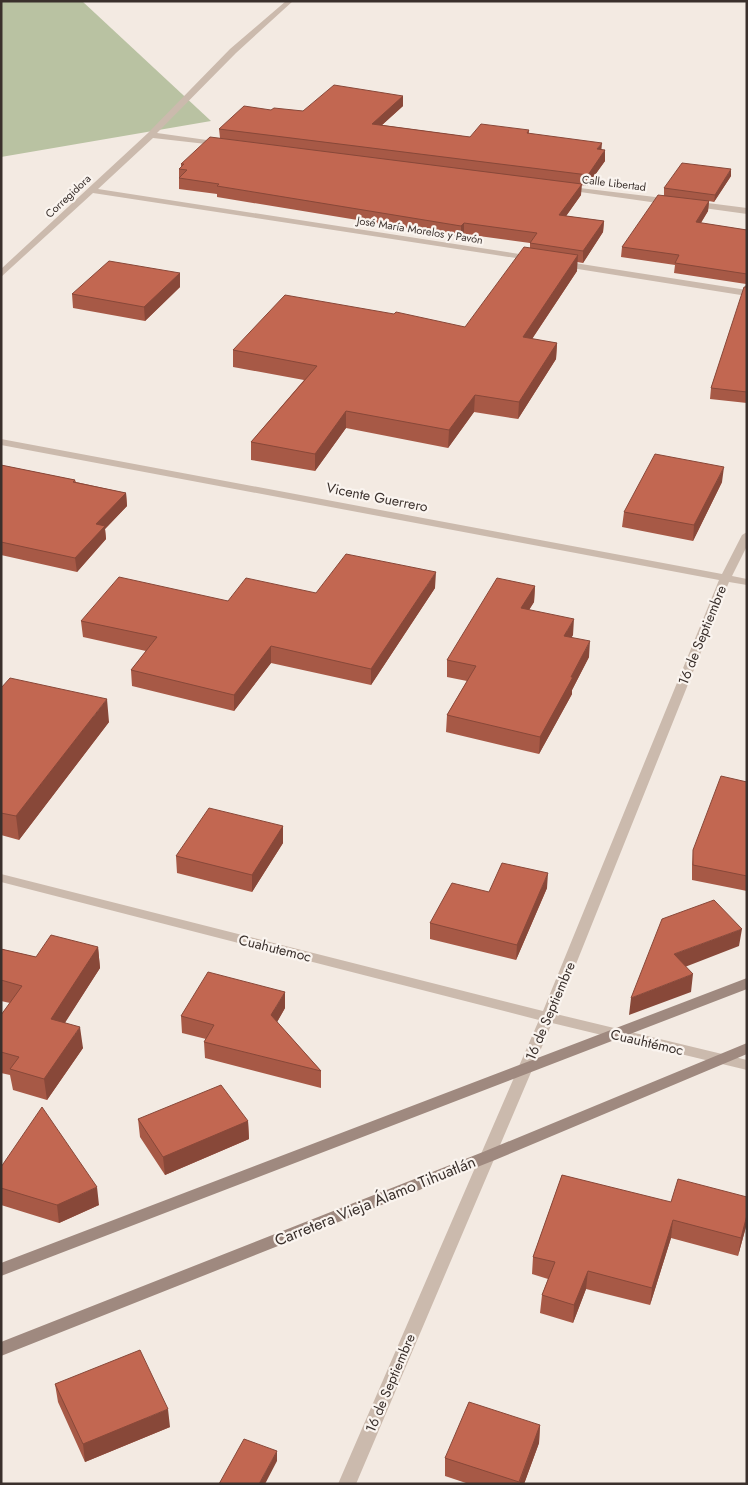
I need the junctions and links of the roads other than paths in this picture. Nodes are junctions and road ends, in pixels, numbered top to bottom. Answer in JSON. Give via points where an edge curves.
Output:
{"nodes":[{"id":1,"x":290,"y":1,"type":"edge"},
{"id":2,"x":151,"y":135,"type":"junction"},
{"id":3,"x":229,"y":145,"type":"edge"},
{"id":4,"x":561,"y":187,"type":"edge"},
{"id":5,"x":90,"y":190,"type":"junction"},
{"id":6,"x":747,"y":211,"type":"edge"},
{"id":7,"x":541,"y":261,"type":"edge"},
{"id":8,"x":551,"y":262,"type":"edge"},
{"id":9,"x":1,"y":274,"type":"edge"},
{"id":10,"x":747,"y":293,"type":"edge"},
{"id":11,"x":1,"y":442,"type":"edge"},
{"id":12,"x":747,"y":535,"type":"edge"},
{"id":13,"x":725,"y":578,"type":"junction"},
{"id":14,"x":747,"y":582,"type":"edge"},
{"id":15,"x":1,"y":878,"type":"edge"},
{"id":16,"x":747,"y":983,"type":"edge"},
{"id":17,"x":548,"y":1018,"type":"junction"},
{"id":18,"x":614,"y":1034,"type":"junction"},
{"id":19,"x":747,"y":1048,"type":"edge"},
{"id":20,"x":720,"y":1059,"type":"junction"},
{"id":21,"x":747,"y":1065,"type":"edge"},
{"id":22,"x":525,"y":1067,"type":"junction"},
{"id":23,"x":489,"y":1156,"type":"junction"},
{"id":24,"x":1,"y":1270,"type":"edge"},
{"id":25,"x":1,"y":1349,"type":"edge"},
{"id":26,"x":346,"y":1484,"type":"edge"}],
"edges":[{"from":1,"to":2,"type":"street","name":"Corregidora","via":[[233,52]]},
{"from":2,"to":3,"type":"street"},
{"from":2,"to":5,"type":"street","name":"Corregidora"},
{"from":4,"to":6,"type":"street","name":"Calle Libertad"},
{"from":5,"to":7,"type":"street","name":"José María Morelos y Pavón"},
{"from":5,"to":9,"type":"street","name":"Corregidora"},
{"from":8,"to":10,"type":"street"},
{"from":11,"to":13,"type":"street","name":"Vicente Guerrero"},
{"from":12,"to":13,"type":"street","name":"16 de Septiembre"},
{"from":13,"to":14,"type":"street","name":"Vicente Guerrero"},
{"from":13,"to":17,"type":"street","name":"16 de Septiembre"},
{"from":15,"to":17,"type":"street","name":"Cuahutemoc"},
{"from":16,"to":18,"type":"main road"},
{"from":17,"to":18,"type":"street","name":"Cuauhtémoc"},
{"from":17,"to":22,"type":"street","name":"16 de Septiembre"},
{"from":18,"to":20,"type":"street","name":"Cuauhtémoc"},
{"from":18,"to":22,"type":"main road"},
{"from":19,"to":20,"type":"main road","name":"Carretera Vieja Álamo Tihuatlán"},
{"from":20,"to":21,"type":"street","name":"Cuauhtémoc"},
{"from":20,"to":23,"type":"main road","name":"Carretera Vieja Álamo Tihuatlán"},
{"from":22,"to":23,"type":"street","name":"16 de Septiembre"},
{"from":22,"to":24,"type":"main road"},
{"from":23,"to":25,"type":"main road","name":"Carretera Vieja Álamo Tihuatlán"},
{"from":23,"to":26,"type":"street","name":"16 de Septiembre"}]}
